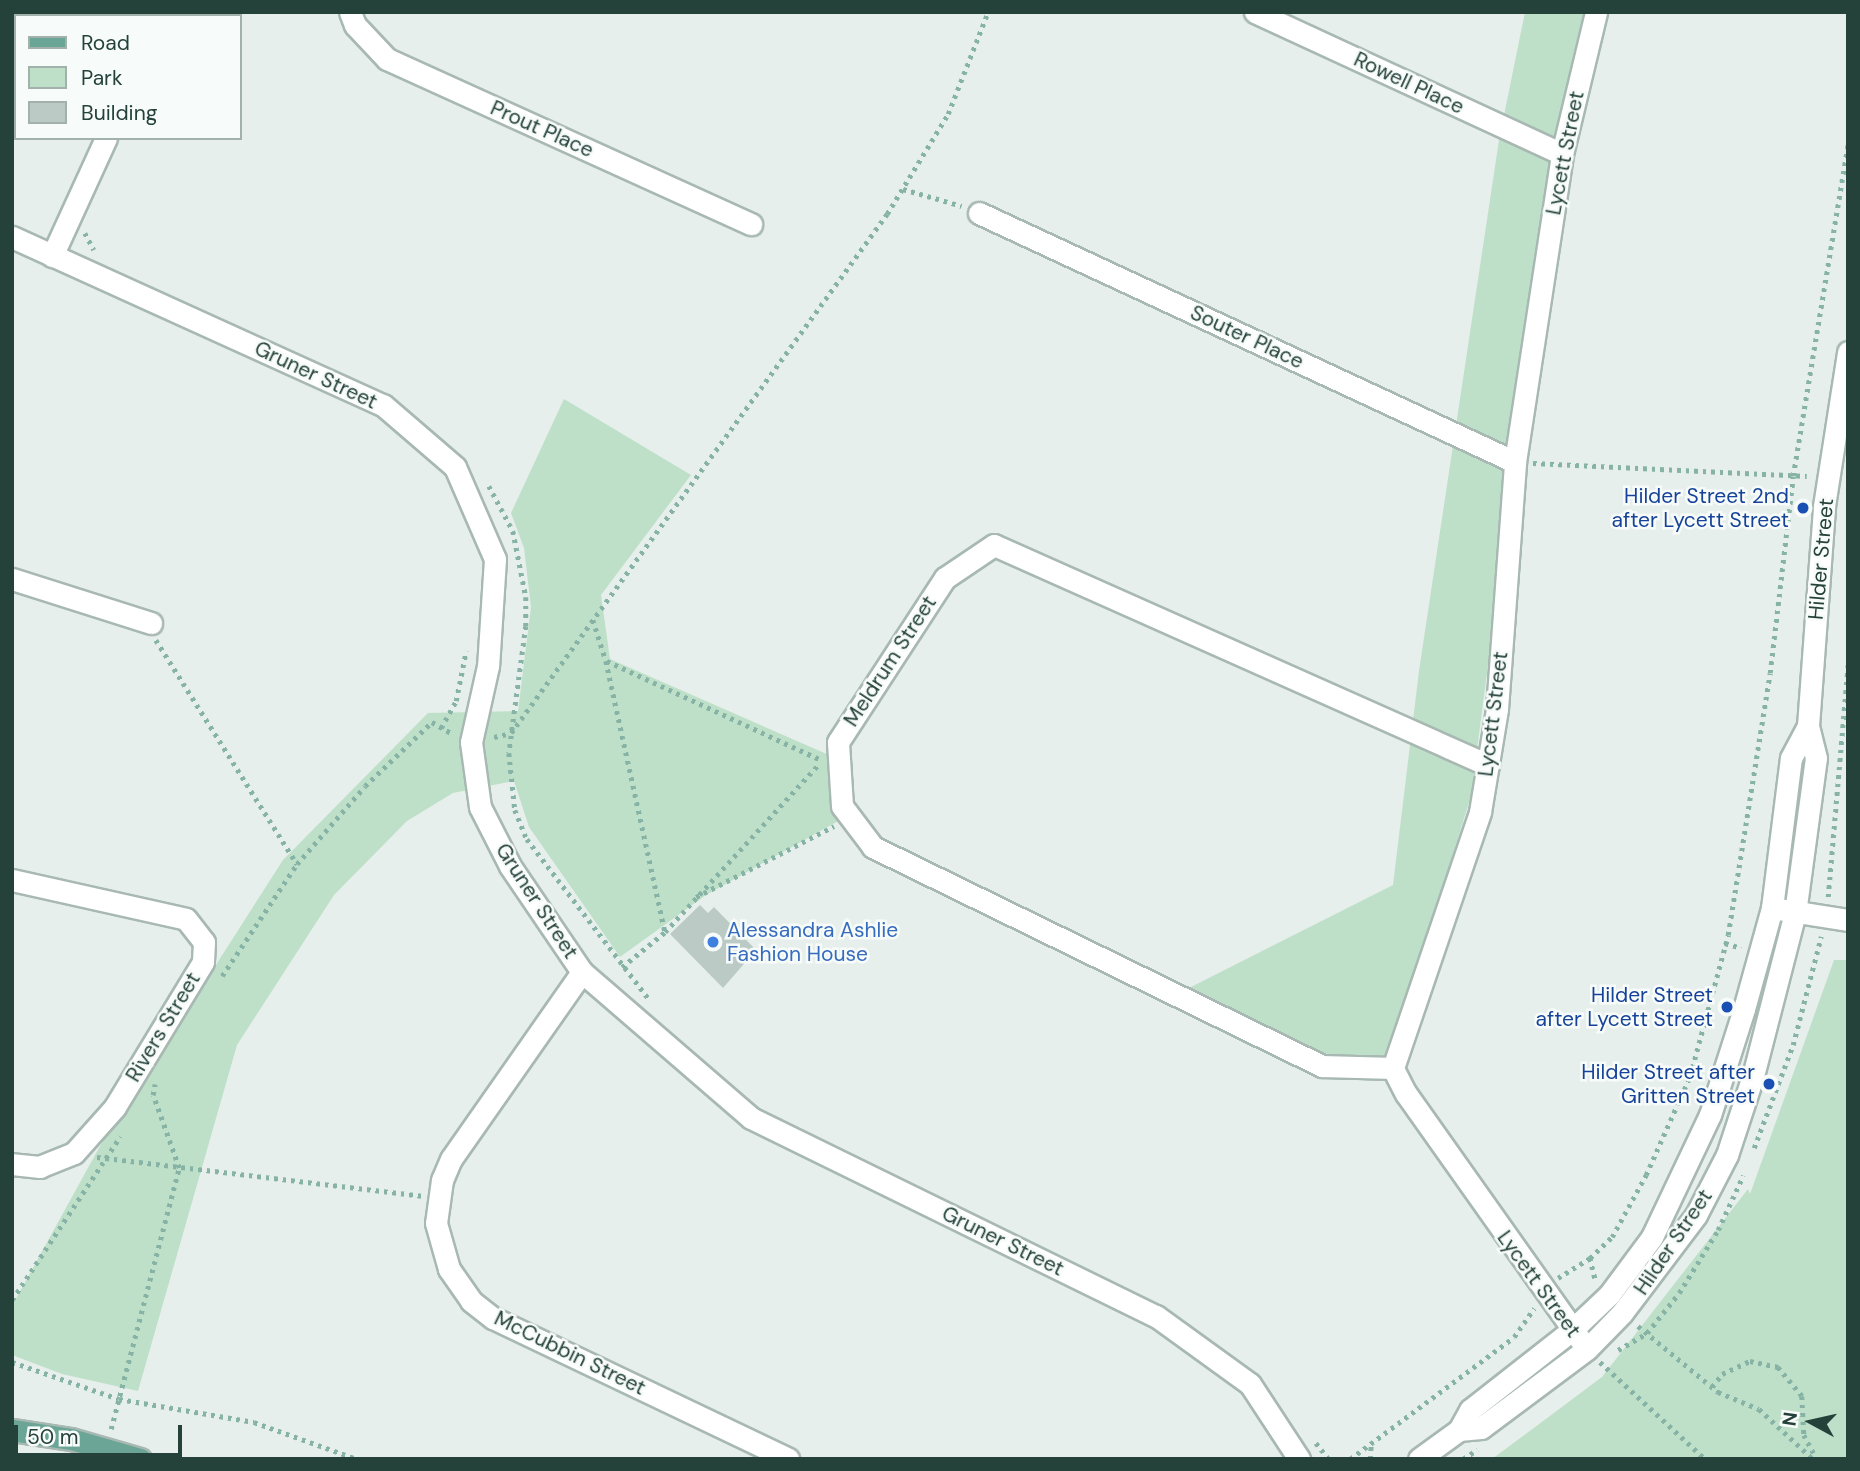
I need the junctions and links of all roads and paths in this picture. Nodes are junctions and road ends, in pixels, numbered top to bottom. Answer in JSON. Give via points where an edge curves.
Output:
{"nodes":[{"id":1,"x":350,"y":12,"type":"edge"},
{"id":2,"x":988,"y":12,"type":"edge"},
{"id":3,"x":1255,"y":12,"type":"edge"},
{"id":4,"x":1596,"y":12,"type":"edge"},
{"id":5,"x":105,"y":140,"type":"edge"},
{"id":6,"x":1848,"y":144,"type":"edge"},
{"id":7,"x":1562,"y":154,"type":"junction"},
{"id":8,"x":902,"y":189,"type":"junction"},
{"id":9,"x":979,"y":213,"type":"joint"},
{"id":10,"x":751,"y":224,"type":"dead end"},
{"id":11,"x":83,"y":226,"type":"dead end"},
{"id":12,"x":12,"y":237,"type":"edge"},
{"id":13,"x":51,"y":256,"type":"junction"},
{"id":14,"x":99,"y":257,"type":"dead end"},
{"id":15,"x":1848,"y":352,"type":"edge"},
{"id":16,"x":1515,"y":462,"type":"junction"},
{"id":17,"x":1793,"y":475,"type":"junction"},
{"id":18,"x":1829,"y":477,"type":"junction"},
{"id":19,"x":484,"y":480,"type":"dead end"},
{"id":20,"x":12,"y":579,"type":"edge"},
{"id":21,"x":593,"y":619,"type":"junction"},
{"id":22,"x":150,"y":623,"type":"joint"},
{"id":23,"x":466,"y":647,"type":"dead end"},
{"id":24,"x":606,"y":661,"type":"junction"},
{"id":25,"x":1808,"y":726,"type":"junction"},
{"id":26,"x":441,"y":729,"type":"junction"},
{"id":27,"x":511,"y":733,"type":"junction"},
{"id":28,"x":471,"y":743,"type":"junction"},
{"id":29,"x":831,"y":764,"type":"junction"},
{"id":30,"x":1488,"y":765,"type":"junction"},
{"id":31,"x":851,"y":818,"type":"junction"},
{"id":32,"x":297,"y":864,"type":"junction"},
{"id":33,"x":12,"y":880,"type":"edge"},
{"id":34,"x":691,"y":899,"type":"junction"},
{"id":35,"x":1772,"y":908,"type":"junction"},
{"id":36,"x":1795,"y":913,"type":"junction"},
{"id":37,"x":1848,"y":920,"type":"edge"},
{"id":38,"x":665,"y":932,"type":"junction"},
{"id":39,"x":622,"y":967,"type":"junction"},
{"id":40,"x":582,"y":972,"type":"junction"},
{"id":41,"x":220,"y":979,"type":"dead end"},
{"id":42,"x":657,"y":1009,"type":"dead end"},
{"id":43,"x":1393,"y":1068,"type":"junction"},
{"id":44,"x":158,"y":1070,"type":"dead end"},
{"id":45,"x":156,"y":1082,"type":"junction"},
{"id":46,"x":142,"y":1104,"type":"dead end"},
{"id":47,"x":127,"y":1125,"type":"dead end"},
{"id":48,"x":74,"y":1153,"type":"junction"},
{"id":49,"x":106,"y":1158,"type":"junction"},
{"id":50,"x":12,"y":1164,"type":"edge"},
{"id":51,"x":179,"y":1168,"type":"junction"},
{"id":52,"x":436,"y":1198,"type":"junction"},
{"id":53,"x":1591,"y":1258,"type":"junction"},
{"id":54,"x":1541,"y":1290,"type":"junction"},
{"id":55,"x":1608,"y":1295,"type":"junction"},
{"id":56,"x":12,"y":1300,"type":"edge"},
{"id":57,"x":1622,"y":1313,"type":"junction"},
{"id":58,"x":1572,"y":1331,"type":"junction"},
{"id":59,"x":1587,"y":1349,"type":"junction"},
{"id":60,"x":12,"y":1362,"type":"edge"},
{"id":61,"x":1712,"y":1387,"type":"junction"},
{"id":62,"x":119,"y":1399,"type":"junction"},
{"id":63,"x":12,"y":1430,"type":"edge"},
{"id":64,"x":1460,"y":1430,"type":"junction"},
{"id":65,"x":110,"y":1433,"type":"dead end"},
{"id":66,"x":1314,"y":1439,"type":"dead end"},
{"id":67,"x":1371,"y":1443,"type":"junction"},
{"id":68,"x":140,"y":1459,"type":"edge"},
{"id":69,"x":357,"y":1459,"type":"edge"},
{"id":70,"x":788,"y":1459,"type":"edge"},
{"id":71,"x":1299,"y":1459,"type":"edge"},
{"id":72,"x":1329,"y":1459,"type":"edge"},
{"id":73,"x":1350,"y":1459,"type":"edge"},
{"id":74,"x":1370,"y":1459,"type":"edge"},
{"id":75,"x":1419,"y":1459,"type":"edge"},
{"id":76,"x":1705,"y":1459,"type":"edge"},
{"id":77,"x":1815,"y":1459,"type":"edge"}],
"edges":[{"from":1,"to":10,"type":"street","name":"Prout Place","via":[[355,26],[387,59]]},
{"from":2,"to":8,"type":"path","via":[[948,114]]},
{"from":3,"to":7,"type":"street","name":"Rowell Place"},
{"from":4,"to":7,"type":"street","name":"Lycett Street"},
{"from":5,"to":13,"type":"street"},
{"from":6,"to":17,"type":"path"},
{"from":7,"to":16,"type":"street","name":"Lycett Street"},
{"from":8,"to":9,"type":"path","via":[[932,194]]},
{"from":8,"to":21,"type":"path"},
{"from":9,"to":16,"type":"street","name":"Souter Place"},
{"from":11,"to":14,"type":"path"},
{"from":12,"to":13,"type":"street","name":"Gruner Street"},
{"from":13,"to":28,"type":"street","name":"Gruner Street","via":[[383,405],[455,467],[495,559],[488,666]]},
{"from":15,"to":18,"type":"street","name":"Hilder Street"},
{"from":16,"to":17,"type":"path"},
{"from":16,"to":30,"type":"street","name":"Lycett Street","via":[[1497,709]]},
{"from":17,"to":18,"type":"path"},
{"from":17,"to":53,"type":"path","via":[[1770,673],[1728,935],[1690,1076],[1646,1175],[1612,1237]]},
{"from":18,"to":25,"type":"street","name":"Hilder Street"},
{"from":19,"to":27,"type":"path","via":[[513,531],[526,597]]},
{"from":20,"to":22,"type":"street"},
{"from":21,"to":24,"type":"path"},
{"from":21,"to":27,"type":"path"},
{"from":22,"to":32,"type":"path","via":[[158,645]]},
{"from":23,"to":26,"type":"path","via":[[456,701]]},
{"from":24,"to":29,"type":"path"},
{"from":24,"to":38,"type":"path"},
{"from":25,"to":35,"type":"street","name":"Hilder Street","via":[[1791,758]]},
{"from":25,"to":36,"type":"street","name":"Hilder Street","via":[[1816,758]]},
{"from":26,"to":28,"type":"path"},
{"from":26,"to":32,"type":"path","via":[[432,722],[365,786]]},
{"from":27,"to":28,"type":"path"},
{"from":27,"to":39,"type":"path","via":[[510,788],[527,839]]},
{"from":28,"to":40,"type":"street","name":"Gruner Street","via":[[480,807],[510,866]]},
{"from":29,"to":30,"type":"street","name":"Meldrum Street","via":[[838,742],[945,578],[994,545]]},
{"from":29,"to":31,"type":"street","name":"Meldrum Street","via":[[842,806]]},
{"from":29,"to":34,"type":"path"},
{"from":30,"to":43,"type":"street","name":"Lycett Street","via":[[1480,812]]},
{"from":31,"to":34,"type":"path"},
{"from":31,"to":43,"type":"street","name":"Meldrum Street","via":[[873,847],[1322,1066]]},
{"from":32,"to":41,"type":"path"},
{"from":33,"to":48,"type":"street","name":"Rivers Street","via":[[186,919],[204,942],[203,962],[115,1107]]},
{"from":34,"to":38,"type":"path"},
{"from":35,"to":36,"type":"street"},
{"from":35,"to":55,"type":"street","name":"Hilder Street","via":[[1710,1115],[1652,1237]]},
{"from":36,"to":37,"type":"street"},
{"from":36,"to":57,"type":"street","name":"Hilder Street","via":[[1753,1076],[1727,1155],[1696,1215]]},
{"from":38,"to":39,"type":"path"},
{"from":39,"to":42,"type":"path"},
{"from":40,"to":52,"type":"street","name":"McCubbin Street","via":[[451,1159]]},
{"from":40,"to":71,"type":"street","name":"Gruner Street","via":[[751,1118],[1156,1316],[1250,1384]]},
{"from":43,"to":54,"type":"street","name":"Lycett Street","via":[[1406,1094]]},
{"from":44,"to":45,"type":"path"},
{"from":45,"to":46,"type":"path"},
{"from":45,"to":51,"type":"path","via":[[153,1095]]},
{"from":47,"to":49,"type":"path"},
{"from":48,"to":49,"type":"path"},
{"from":48,"to":50,"type":"street","name":"Rivers Street","via":[[40,1167]]},
{"from":49,"to":51,"type":"path"},
{"from":49,"to":56,"type":"path"},
{"from":51,"to":52,"type":"path"},
{"from":51,"to":62,"type":"path"},
{"from":52,"to":70,"type":"street","name":"McCubbin Street","via":[[436,1223],[449,1269],[471,1301],[493,1318]]},
{"from":53,"to":54,"type":"path"},
{"from":53,"to":55,"type":"path","via":[[1595,1278]]},
{"from":54,"to":58,"type":"street","name":"Lycett Street"},
{"from":54,"to":67,"type":"path","via":[[1514,1337]]},
{"from":55,"to":58,"type":"street","name":"Hilder Street"},
{"from":57,"to":59,"type":"street","name":"Hilder Street"},
{"from":57,"to":61,"type":"path"},
{"from":58,"to":59,"type":"street","name":"Lycett Street"},
{"from":58,"to":64,"type":"street","name":"Hilder Street","via":[[1470,1410]]},
{"from":59,"to":64,"type":"street","name":"Hilder Street","via":[[1481,1429]]},
{"from":59,"to":76,"type":"path"},
{"from":60,"to":62,"type":"path"},
{"from":61,"to":77,"type":"path","via":[[1753,1404]]},
{"from":61,"to":77,"type":"path","via":[[1722,1374],[1750,1361],[1778,1367],[1802,1396],[1804,1435]]},
{"from":62,"to":65,"type":"path"},
{"from":62,"to":69,"type":"path","via":[[254,1422]]},
{"from":63,"to":68,"type":"main road","via":[[71,1439]]},
{"from":64,"to":75,"type":"street","name":"Hilder Street"},
{"from":66,"to":72,"type":"path"},
{"from":67,"to":73,"type":"path"},
{"from":67,"to":74,"type":"path"}]}
